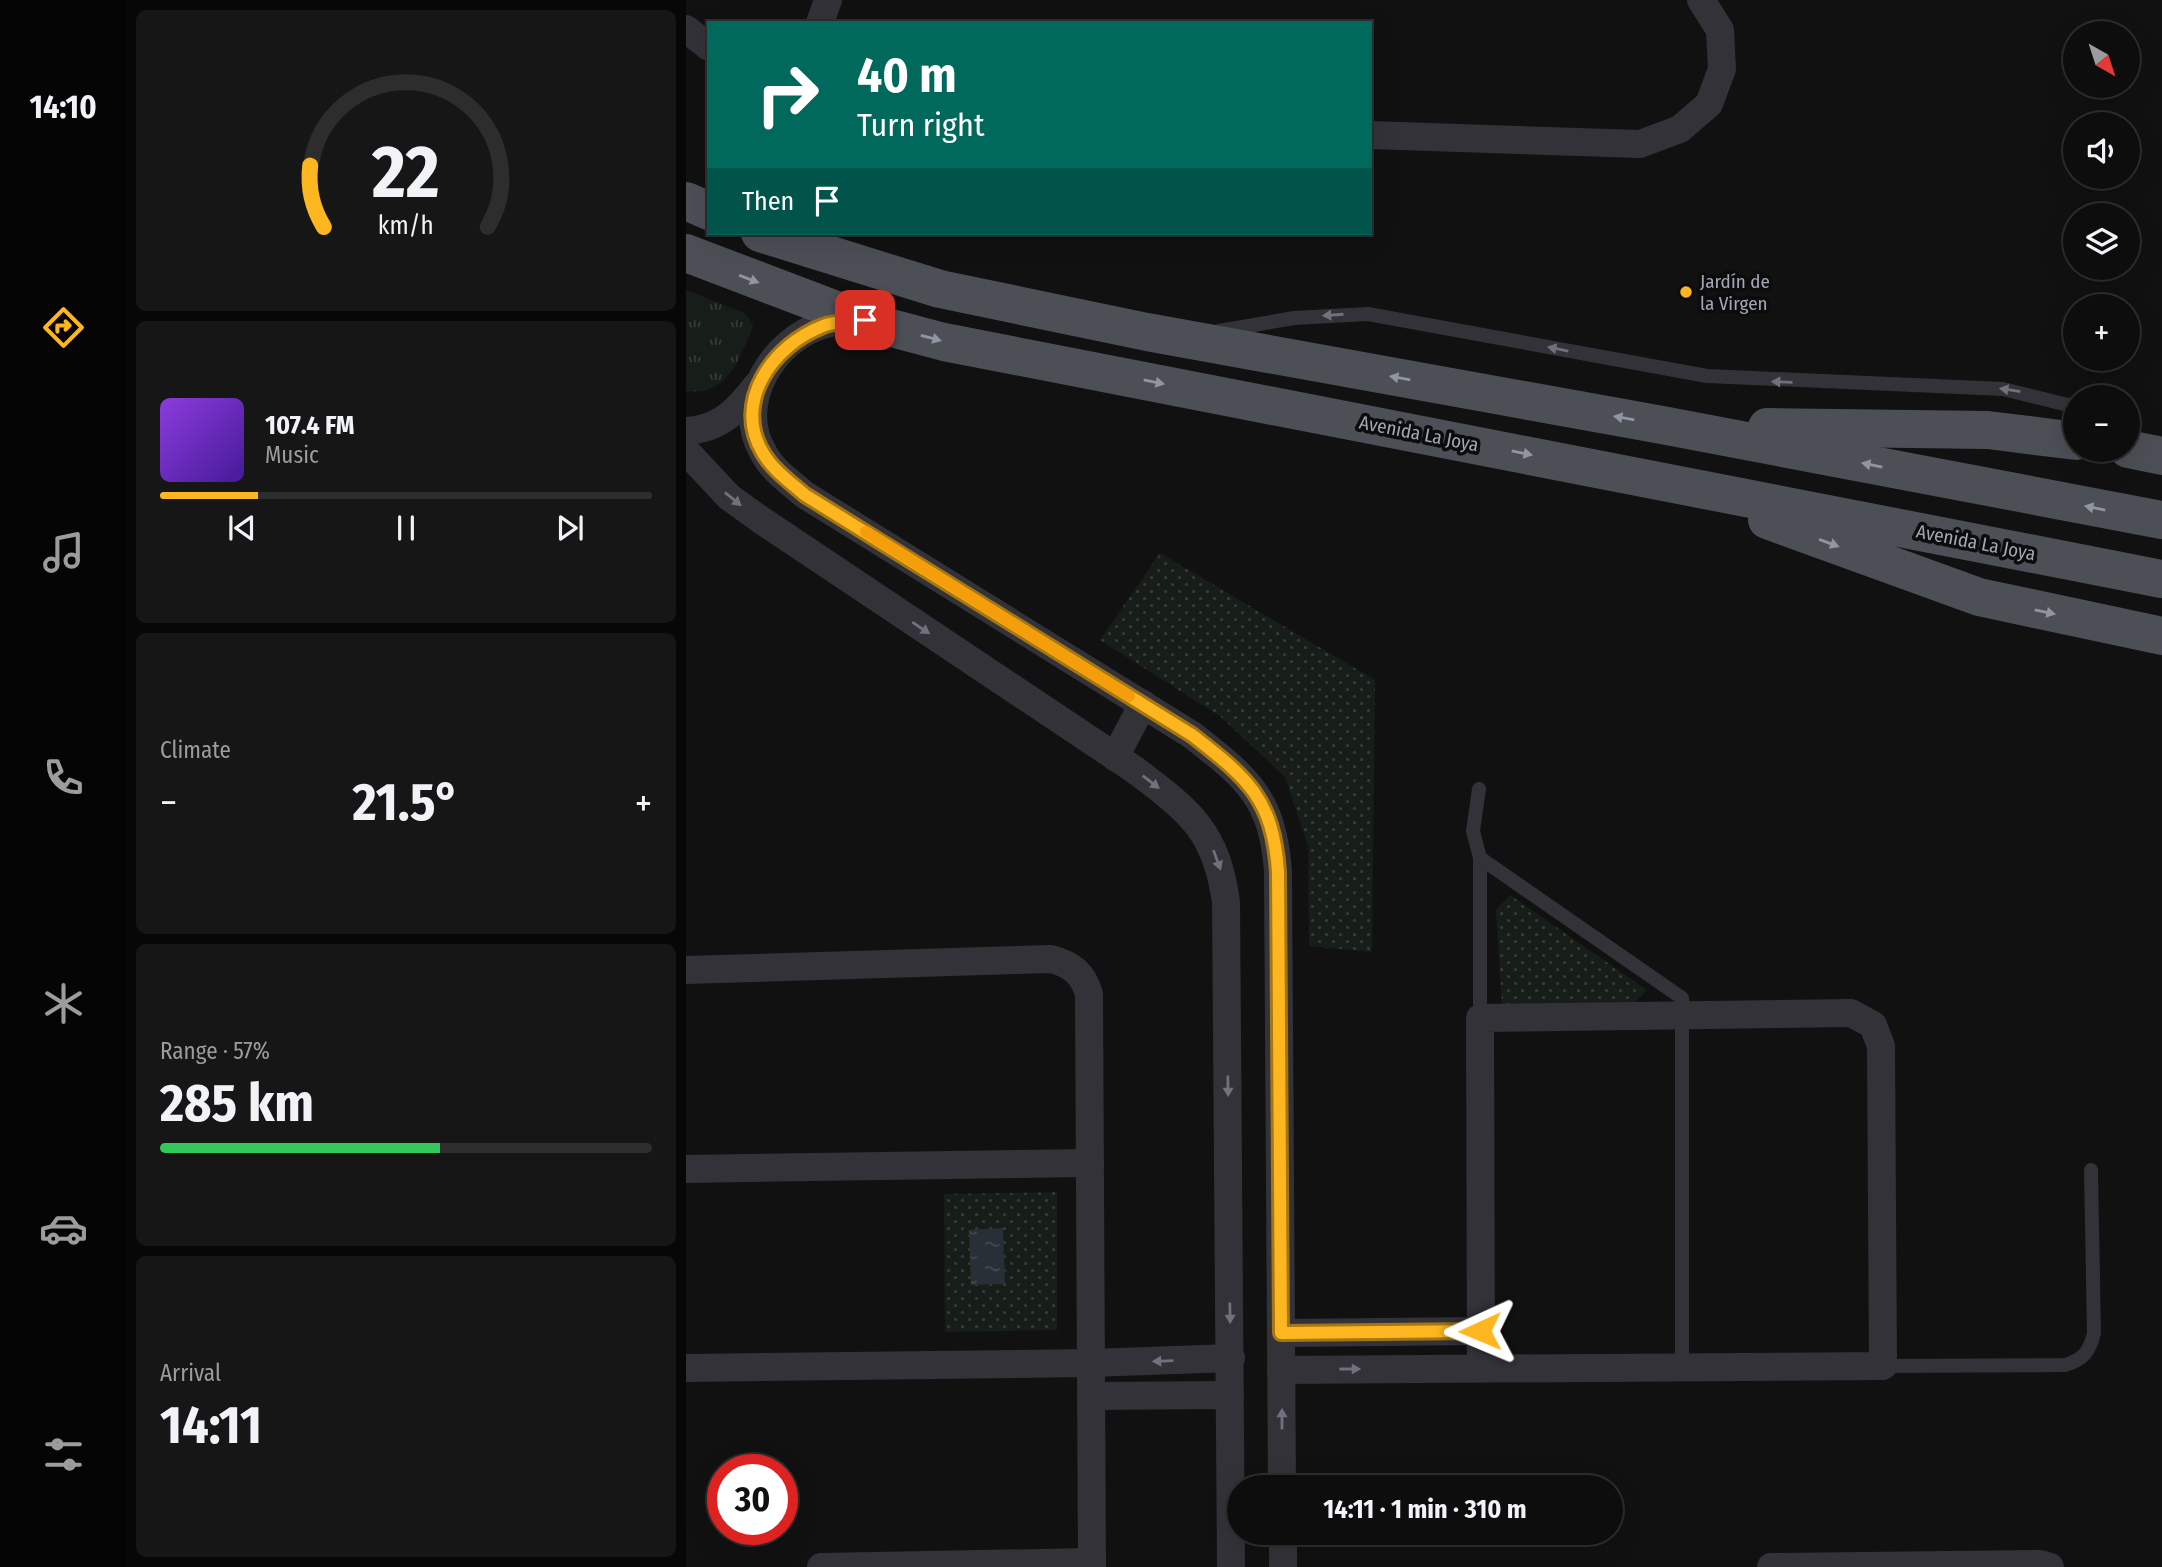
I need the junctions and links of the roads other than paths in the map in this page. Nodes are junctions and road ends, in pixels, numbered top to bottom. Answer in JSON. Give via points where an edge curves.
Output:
{"nodes":[{"id":1,"x":828,"y":0,"type":"edge"},
{"id":2,"x":1701,"y":0,"type":"edge"},
{"id":3,"x":821,"y":21,"type":"edge"},
{"id":4,"x":686,"y":29,"type":"edge"},
{"id":5,"x":707,"y":45,"type":"edge"},
{"id":6,"x":1372,"y":135,"type":"edge"},
{"id":7,"x":686,"y":201,"type":"edge"},
{"id":8,"x":707,"y":210,"type":"edge"},
{"id":9,"x":767,"y":235,"type":"edge"},
{"id":10,"x":686,"y":253,"type":"edge"},
{"id":11,"x":865,"y":320,"type":"junction"},
{"id":12,"x":1147,"y":332,"type":"junction"},
{"id":13,"x":759,"y":382,"type":"junction"},
{"id":14,"x":2063,"y":404,"type":"edge"},
{"id":15,"x":1662,"y":425,"type":"junction"},
{"id":16,"x":686,"y":431,"type":"edge"},
{"id":17,"x":2063,"y":439,"type":"edge"},
{"id":18,"x":686,"y":451,"type":"edge"},
{"id":19,"x":1649,"y":478,"type":"junction"},
{"id":20,"x":2162,"y":520,"type":"edge"},
{"id":21,"x":2162,"y":579,"type":"edge"},
{"id":22,"x":2162,"y":636,"type":"edge"},
{"id":23,"x":1143,"y":704,"type":"junction"},
{"id":24,"x":1115,"y":757,"type":"junction"},
{"id":25,"x":1479,"y":789,"type":"dead end"},
{"id":26,"x":1480,"y":858,"type":"junction"},
{"id":27,"x":686,"y":970,"type":"edge"},
{"id":28,"x":1683,"y":1013,"type":"junction"},
{"id":29,"x":1480,"y":1018,"type":"junction"},
{"id":30,"x":1090,"y":1163,"type":"junction"},
{"id":31,"x":686,"y":1169,"type":"edge"},
{"id":32,"x":2091,"y":1170,"type":"dead end"},
{"id":33,"x":1480,"y":1331,"type":"junction"},
{"id":34,"x":1281,"y":1333,"type":"junction"},
{"id":35,"x":1231,"y":1358,"type":"junction"},
{"id":36,"x":1091,"y":1363,"type":"junction"},
{"id":37,"x":1884,"y":1366,"type":"junction"},
{"id":38,"x":1682,"y":1367,"type":"junction"},
{"id":39,"x":686,"y":1368,"type":"edge"},
{"id":40,"x":1481,"y":1368,"type":"junction"},
{"id":41,"x":1281,"y":1370,"type":"junction"},
{"id":42,"x":1091,"y":1395,"type":"junction"},
{"id":43,"x":1230,"y":1395,"type":"junction"},
{"id":44,"x":1282,"y":1475,"type":"edge"},
{"id":45,"x":1283,"y":1545,"type":"edge"},
{"id":46,"x":1092,"y":1565,"type":"edge"},
{"id":47,"x":1886,"y":1566,"type":"edge"},
{"id":48,"x":821,"y":1567,"type":"edge"},
{"id":49,"x":1231,"y":1567,"type":"edge"},
{"id":50,"x":1283,"y":1567,"type":"edge"},
{"id":51,"x":1772,"y":1567,"type":"edge"},
{"id":52,"x":2050,"y":1567,"type":"edge"}],
"edges":[{"from":1,"to":3,"type":"street"},
{"from":2,"to":6,"type":"street","via":[[1720,30],[1722,69],[1709,104],[1680,130],[1640,144]]},
{"from":4,"to":5,"type":"street"},
{"from":7,"to":8,"type":"main road"},
{"from":9,"to":12,"type":"main road","via":[[940,289]]},
{"from":10,"to":11,"type":"main road","name":"Avenida La Joya","one_way":true},
{"from":11,"to":13,"type":"street","via":[[826,324],[807,332],[789,345]]},
{"from":11,"to":19,"type":"main road","name":"Avenida La Joya","one_way":true,"via":[[944,342]]},
{"from":14,"to":12,"type":"lane","one_way":true,"via":[[2003,388],[1707,376],[1368,314],[1294,318],[1230,330]]},
{"from":15,"to":12,"type":"main road","one_way":true},
{"from":13,"to":16,"type":"street","via":[[726,420]]},
{"from":13,"to":23,"type":"street","via":[[751,416],[763,453],[805,495]]},
{"from":15,"to":17,"type":"main road","via":[[1988,430]]},
{"from":20,"to":15,"type":"main road","one_way":true},
{"from":18,"to":24,"type":"street","one_way":true,"via":[[729,497],[761,520]]},
{"from":19,"to":21,"type":"main road","name":"Avenida La Joya"},
{"from":19,"to":22,"type":"main road","one_way":true,"via":[[1979,597]]},
{"from":23,"to":24,"type":"street"},
{"from":23,"to":34,"type":"street","via":[[1192,735],[1241,775],[1260,798],[1276,844]]},
{"from":24,"to":35,"type":"street","one_way":true,"via":[[1179,804],[1203,830],[1223,879]]},
{"from":25,"to":26,"type":"lane","via":[[1473,831]]},
{"from":26,"to":28,"type":"lane","via":[[1682,998]]},
{"from":26,"to":29,"type":"lane"},
{"from":27,"to":30,"type":"street","via":[[1063,962],[1077,970],[1089,994]]},
{"from":28,"to":29,"type":"street"},
{"from":28,"to":37,"type":"street","via":[[1851,1013],[1872,1025],[1880,1036]]},
{"from":28,"to":38,"type":"lane"},
{"from":29,"to":33,"type":"street"},
{"from":30,"to":31,"type":"street"},
{"from":30,"to":36,"type":"street"},
{"from":32,"to":37,"type":"lane","via":[[2094,1333],[2085,1354],[2065,1365]]},
{"from":33,"to":34,"type":"street"},
{"from":33,"to":40,"type":"street"},
{"from":34,"to":41,"type":"street"},
{"from":35,"to":36,"type":"street","one_way":true},
{"from":35,"to":43,"type":"street"},
{"from":36,"to":39,"type":"street"},
{"from":36,"to":42,"type":"street"},
{"from":37,"to":38,"type":"street"},
{"from":38,"to":40,"type":"street"},
{"from":41,"to":40,"type":"street","one_way":true},
{"from":44,"to":41,"type":"street","one_way":true},
{"from":42,"to":43,"type":"street"},
{"from":42,"to":46,"type":"street"},
{"from":43,"to":49,"type":"street"},
{"from":45,"to":50,"type":"street"},
{"from":46,"to":48,"type":"street"},
{"from":47,"to":51,"type":"street"},
{"from":47,"to":52,"type":"street"}]}
